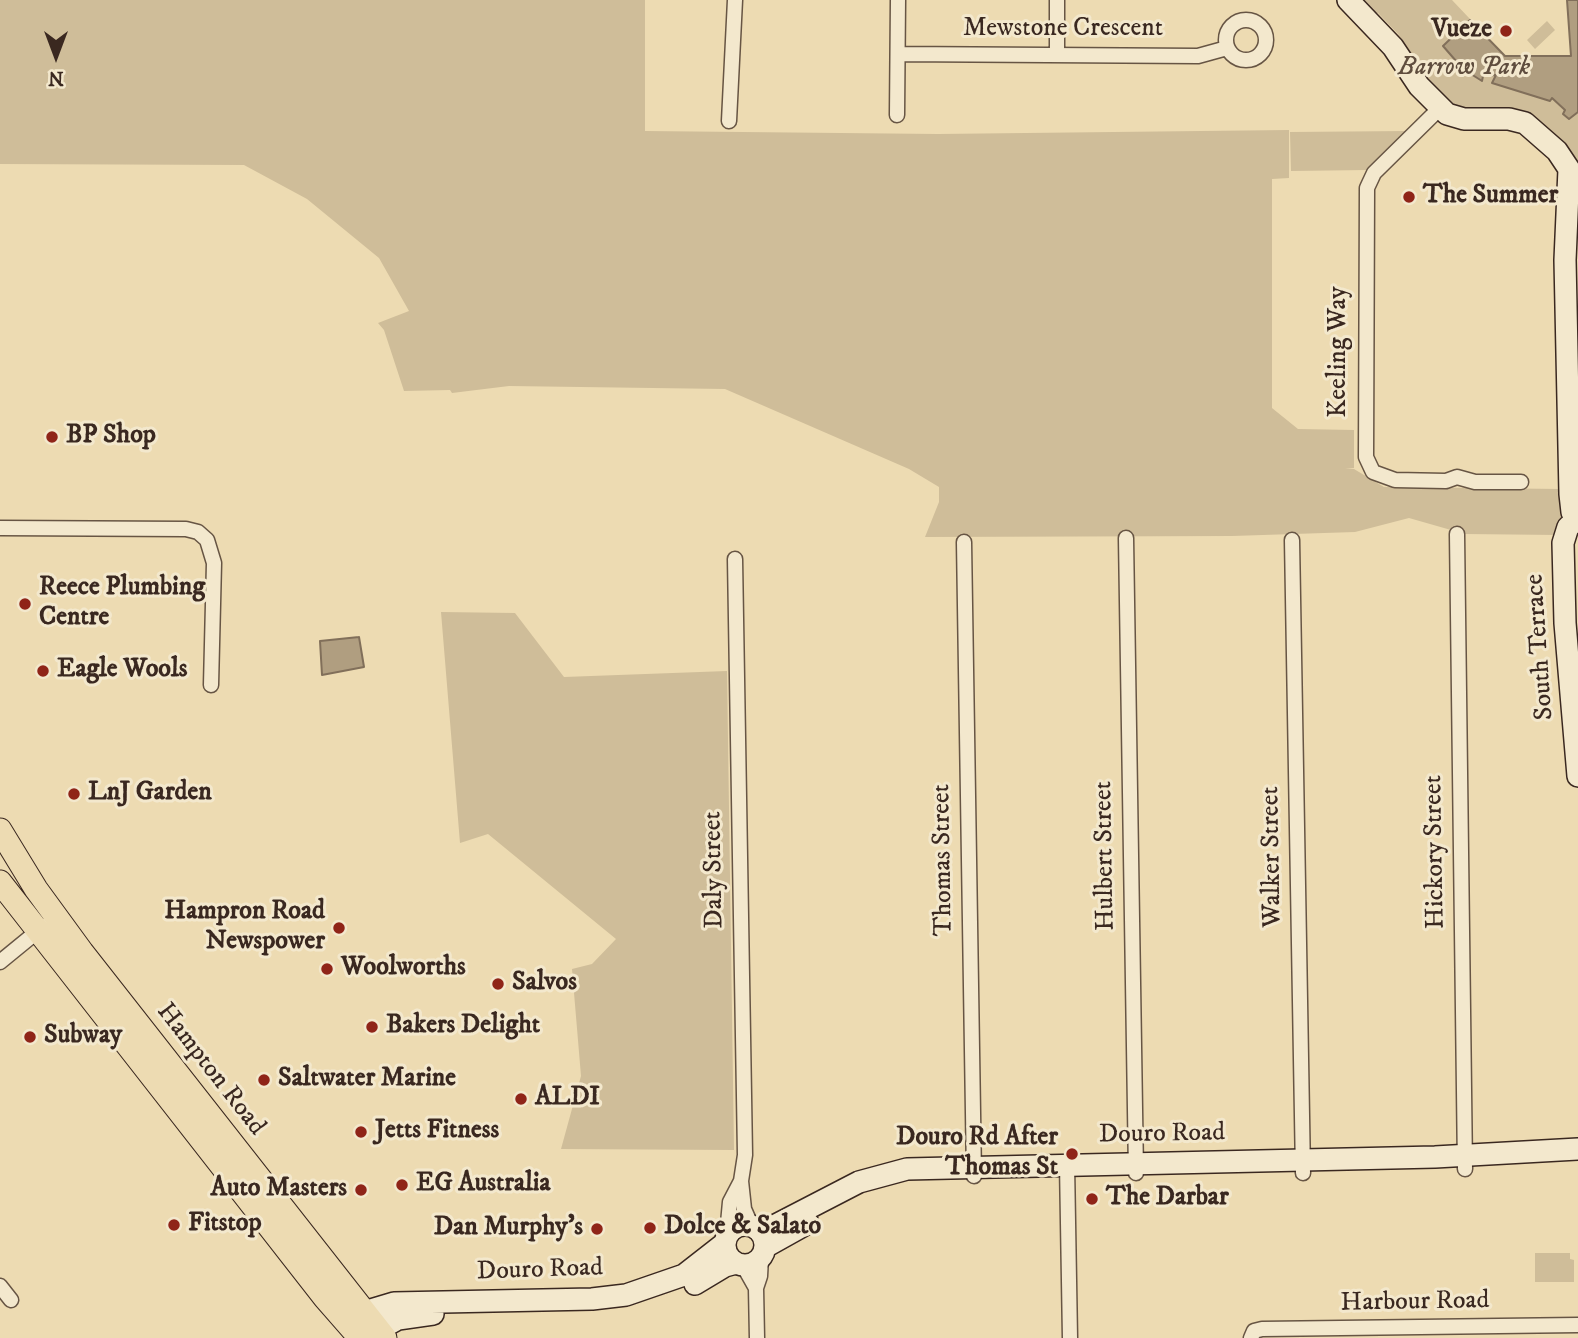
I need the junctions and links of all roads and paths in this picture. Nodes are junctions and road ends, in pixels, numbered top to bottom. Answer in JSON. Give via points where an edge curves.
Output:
{"nodes":[{"id":1,"x":735,"y":0,"type":"edge"},
{"id":2,"x":898,"y":0,"type":"edge"},
{"id":3,"x":1056,"y":0,"type":"edge"},
{"id":4,"x":1348,"y":0,"type":"edge"},
{"id":5,"x":1227,"y":48,"type":"dead end"},
{"id":6,"x":898,"y":54,"type":"junction"},
{"id":7,"x":1057,"y":54,"type":"junction"},
{"id":8,"x":1440,"y":108,"type":"junction"},
{"id":9,"x":897,"y":115,"type":"dead end"},
{"id":10,"x":729,"y":121,"type":"dead end"},
{"id":11,"x":1521,"y":482,"type":"dead end"},
{"id":12,"x":1575,"y":485,"type":"edge"},
{"id":13,"x":1578,"y":523,"type":"edge"},
{"id":14,"x":0,"y":528,"type":"edge"},
{"id":15,"x":1457,"y":534,"type":"dead end"},
{"id":16,"x":1126,"y":538,"type":"dead end"},
{"id":17,"x":1292,"y":540,"type":"dead end"},
{"id":18,"x":964,"y":542,"type":"dead end"},
{"id":19,"x":735,"y":559,"type":"dead end"},
{"id":20,"x":1578,"y":597,"type":"edge"},
{"id":21,"x":211,"y":685,"type":"dead end"},
{"id":22,"x":1578,"y":776,"type":"edge"},
{"id":23,"x":0,"y":830,"type":"edge"},
{"id":24,"x":0,"y":882,"type":"edge"},
{"id":25,"x":47,"y":924,"type":"junction"},
{"id":26,"x":0,"y":962,"type":"edge"},
{"id":27,"x":1578,"y":1149,"type":"edge"},
{"id":28,"x":1465,"y":1163,"type":"junction"},
{"id":29,"x":1578,"y":1165,"type":"edge"},
{"id":30,"x":1303,"y":1166,"type":"junction"},
{"id":31,"x":1136,"y":1168,"type":"junction"},
{"id":32,"x":1067,"y":1170,"type":"junction"},
{"id":33,"x":974,"y":1172,"type":"junction"},
{"id":34,"x":741,"y":1181,"type":"junction"},
{"id":35,"x":726,"y":1239,"type":"junction"},
{"id":36,"x":753,"y":1248,"type":"junction"},
{"id":37,"x":0,"y":1286,"type":"edge"},
{"id":38,"x":11,"y":1300,"type":"dead end"},
{"id":39,"x":1578,"y":1325,"type":"edge"},
{"id":40,"x":366,"y":1329,"type":"edge"},
{"id":41,"x":1252,"y":1335,"type":"edge"},
{"id":42,"x":757,"y":1338,"type":"edge"},
{"id":43,"x":1070,"y":1338,"type":"edge"}],
"edges":[{"from":1,"to":10,"type":"street"},
{"from":2,"to":6,"type":"street"},
{"from":3,"to":7,"type":"street"},
{"from":4,"to":8,"type":"street","via":[[1394,47],[1419,86]]},
{"from":5,"to":7,"type":"street","name":"Mewstone Crescent","via":[[1198,56]]},
{"from":6,"to":7,"type":"street","name":"Mewstone Crescent"},
{"from":6,"to":9,"type":"street"},
{"from":8,"to":11,"type":"street","name":"Keeling Way","via":[[1374,173],[1367,188],[1366,457],[1373,472],[1395,480],[1457,477],[1475,482]]},
{"from":8,"to":12,"type":"street","via":[[1457,118],[1525,122],[1557,151],[1569,169],[1565,260]]},
{"from":12,"to":13,"type":"street","via":[[1572,512]]},
{"from":13,"to":20,"type":"street","name":"South Terrace","via":[[1573,551]]},
{"from":13,"to":22,"type":"street","name":"South Terrace","via":[[1568,527],[1563,543]]},
{"from":14,"to":21,"type":"street","via":[[186,529],[198,533],[207,540],[214,563]]},
{"from":15,"to":28,"type":"street","name":"Hickory Street"},
{"from":16,"to":31,"type":"street","name":"Hulbert Street"},
{"from":17,"to":30,"type":"street","name":"Walker Street"},
{"from":18,"to":33,"type":"street","name":"Thomas Street"},
{"from":19,"to":34,"type":"street","name":"Daly Street","via":[[745,1146]]},
{"from":23,"to":25,"type":"main road","name":"Hampton Road"},
{"from":24,"to":25,"type":"main road","name":"Hampton Road"},
{"from":25,"to":26,"type":"street"},
{"from":25,"to":40,"type":"main road","name":"Hampton Road","via":[[325,1298]]},
{"from":27,"to":28,"type":"street","name":"Douro Road"},
{"from":28,"to":29,"type":"street","name":"Douro Road"},
{"from":28,"to":30,"type":"street","name":"Douro Road"},
{"from":30,"to":31,"type":"street","name":"Douro Road"},
{"from":31,"to":32,"type":"street","name":"Douro Road"},
{"from":32,"to":33,"type":"street","name":"Douro Road"},
{"from":32,"to":43,"type":"street"},
{"from":33,"to":36,"type":"street","name":"Douro Road","via":[[906,1169],[859,1182],[772,1227]]},
{"from":34,"to":35,"type":"street","name":"Daly Street","via":[[730,1202]]},
{"from":34,"to":36,"type":"street","name":"Daly Street"},
{"from":35,"to":36,"type":"street","via":[[727,1255]]},
{"from":35,"to":36,"type":"street","name":"Douro Road","via":[[738,1226]]},
{"from":35,"to":40,"type":"street","name":"Douro Road","via":[[684,1275],[626,1295],[409,1302]]},
{"from":36,"to":40,"type":"street","name":"Douro Road","via":[[672,1295],[626,1309],[422,1314]]},
{"from":36,"to":42,"type":"street","name":"Daly Street","via":[[760,1276]]},
{"from":37,"to":38,"type":"street"},
{"from":39,"to":41,"type":"street","name":"Harbour Road"}]}
